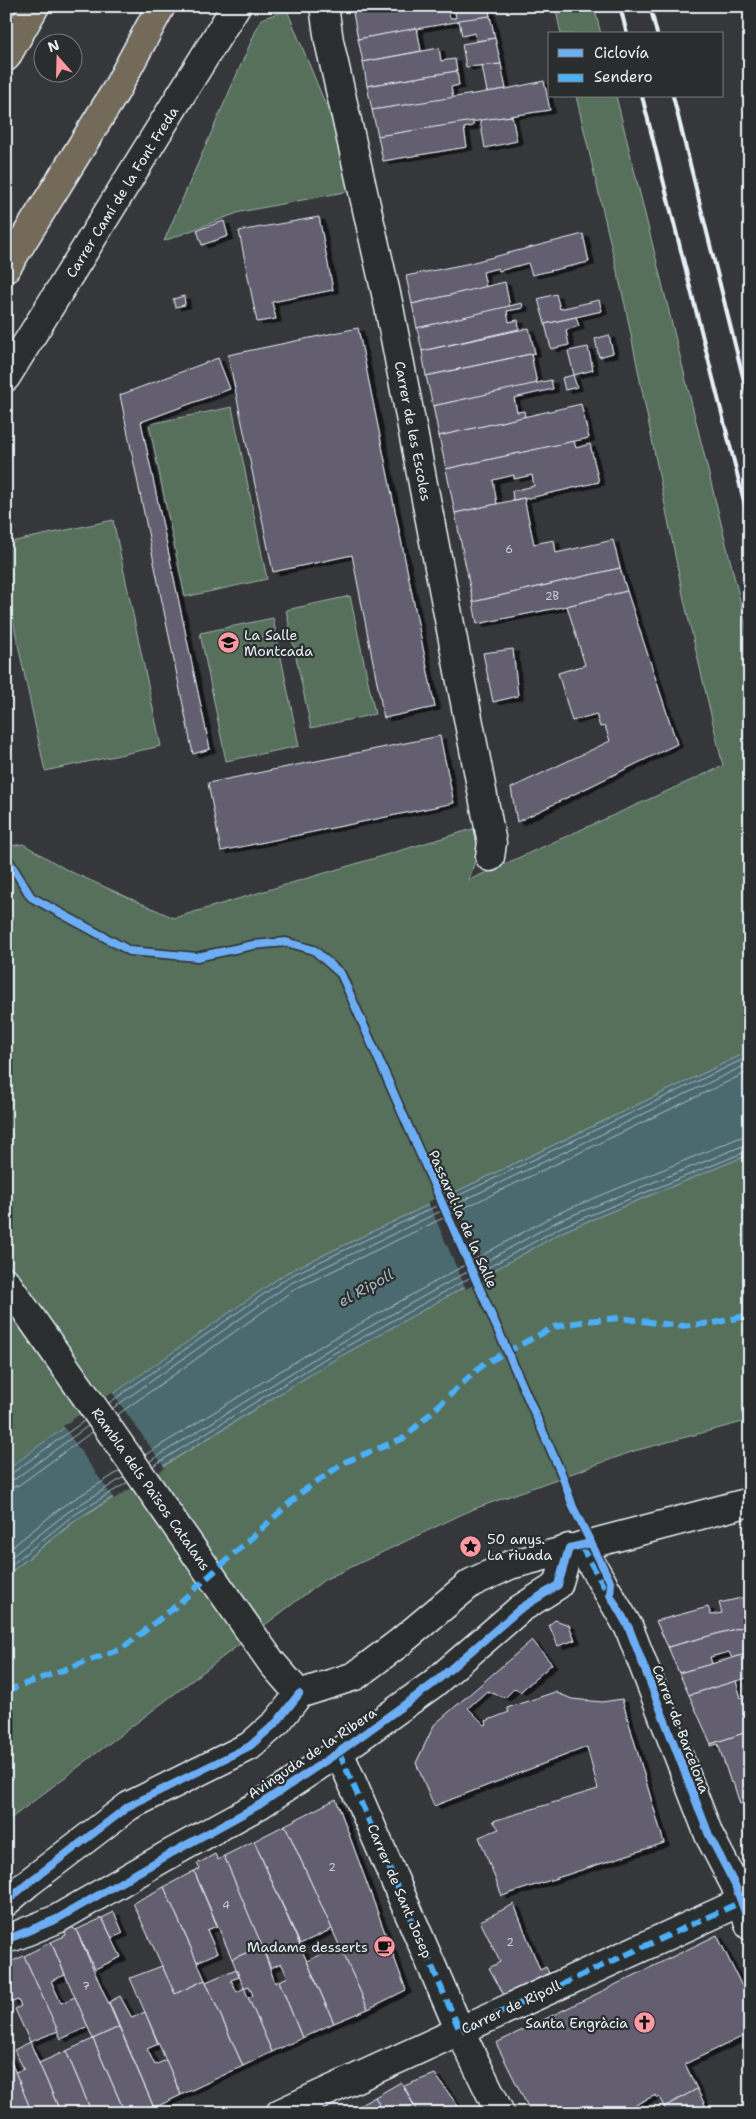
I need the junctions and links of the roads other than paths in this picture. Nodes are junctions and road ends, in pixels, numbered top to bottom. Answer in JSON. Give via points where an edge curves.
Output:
{"nodes":[{"id":1,"x":35,"y":6,"type":"edge"},
{"id":2,"x":161,"y":6,"type":"edge"},
{"id":3,"x":236,"y":6,"type":"edge"},
{"id":4,"x":324,"y":6,"type":"edge"},
{"id":5,"x":6,"y":57,"type":"edge"},
{"id":6,"x":6,"y":268,"type":"edge"},
{"id":7,"x":6,"y":377,"type":"edge"},
{"id":8,"x":490,"y":856,"type":"dead end"},
{"id":9,"x":6,"y":1282,"type":"edge"},
{"id":10,"x":750,"y":1502,"type":"edge"},
{"id":11,"x":575,"y":1547,"type":"junction"},
{"id":12,"x":299,"y":1694,"type":"junction"},
{"id":13,"x":339,"y":1752,"type":"junction"},
{"id":14,"x":6,"y":1902,"type":"edge"},
{"id":15,"x":745,"y":1914,"type":"edge"},
{"id":16,"x":6,"y":1936,"type":"edge"},
{"id":17,"x":460,"y":2030,"type":"junction"},
{"id":18,"x":280,"y":2113,"type":"edge"},
{"id":19,"x":500,"y":2113,"type":"edge"}],
"edges":[{"from":1,"to":5,"type":"highway"},
{"from":2,"to":6,"type":"highway","via":[[115,92]]},
{"from":3,"to":7,"type":"street","name":"Carrer Camí de la Font Freda"},
{"from":4,"to":8,"type":"street","name":"Carrer de les Escoles","via":[[329,41],[389,307],[492,843]]},
{"from":9,"to":12,"type":"street","name":"Rambla dels Països Catalans","via":[[272,1663]]},
{"from":10,"to":11,"type":"street"},
{"from":11,"to":12,"type":"street","via":[[510,1565],[471,1582],[355,1676]]},
{"from":11,"to":13,"type":"street","name":"Avinguda de la Ribera","via":[[558,1585],[520,1608],[433,1684]]},
{"from":11,"to":15,"type":"street","name":"Carrer de Barcelona","via":[[629,1628],[709,1835],[735,1885]]},
{"from":12,"to":14,"type":"street","via":[[277,1722],[250,1746],[129,1806]]},
{"from":13,"to":16,"type":"street","name":"Avinguda de la Ribera","via":[[259,1805],[57,1920],[13,1937]]},
{"from":13,"to":17,"type":"street","name":"Carrer de Sant Josep"},
{"from":15,"to":17,"type":"street","name":"Carrer de Ripoll"},
{"from":17,"to":18,"type":"street","name":"Carrer de Ripoll"},
{"from":17,"to":19,"type":"street","name":"Carrer de Sant Josep"}]}
